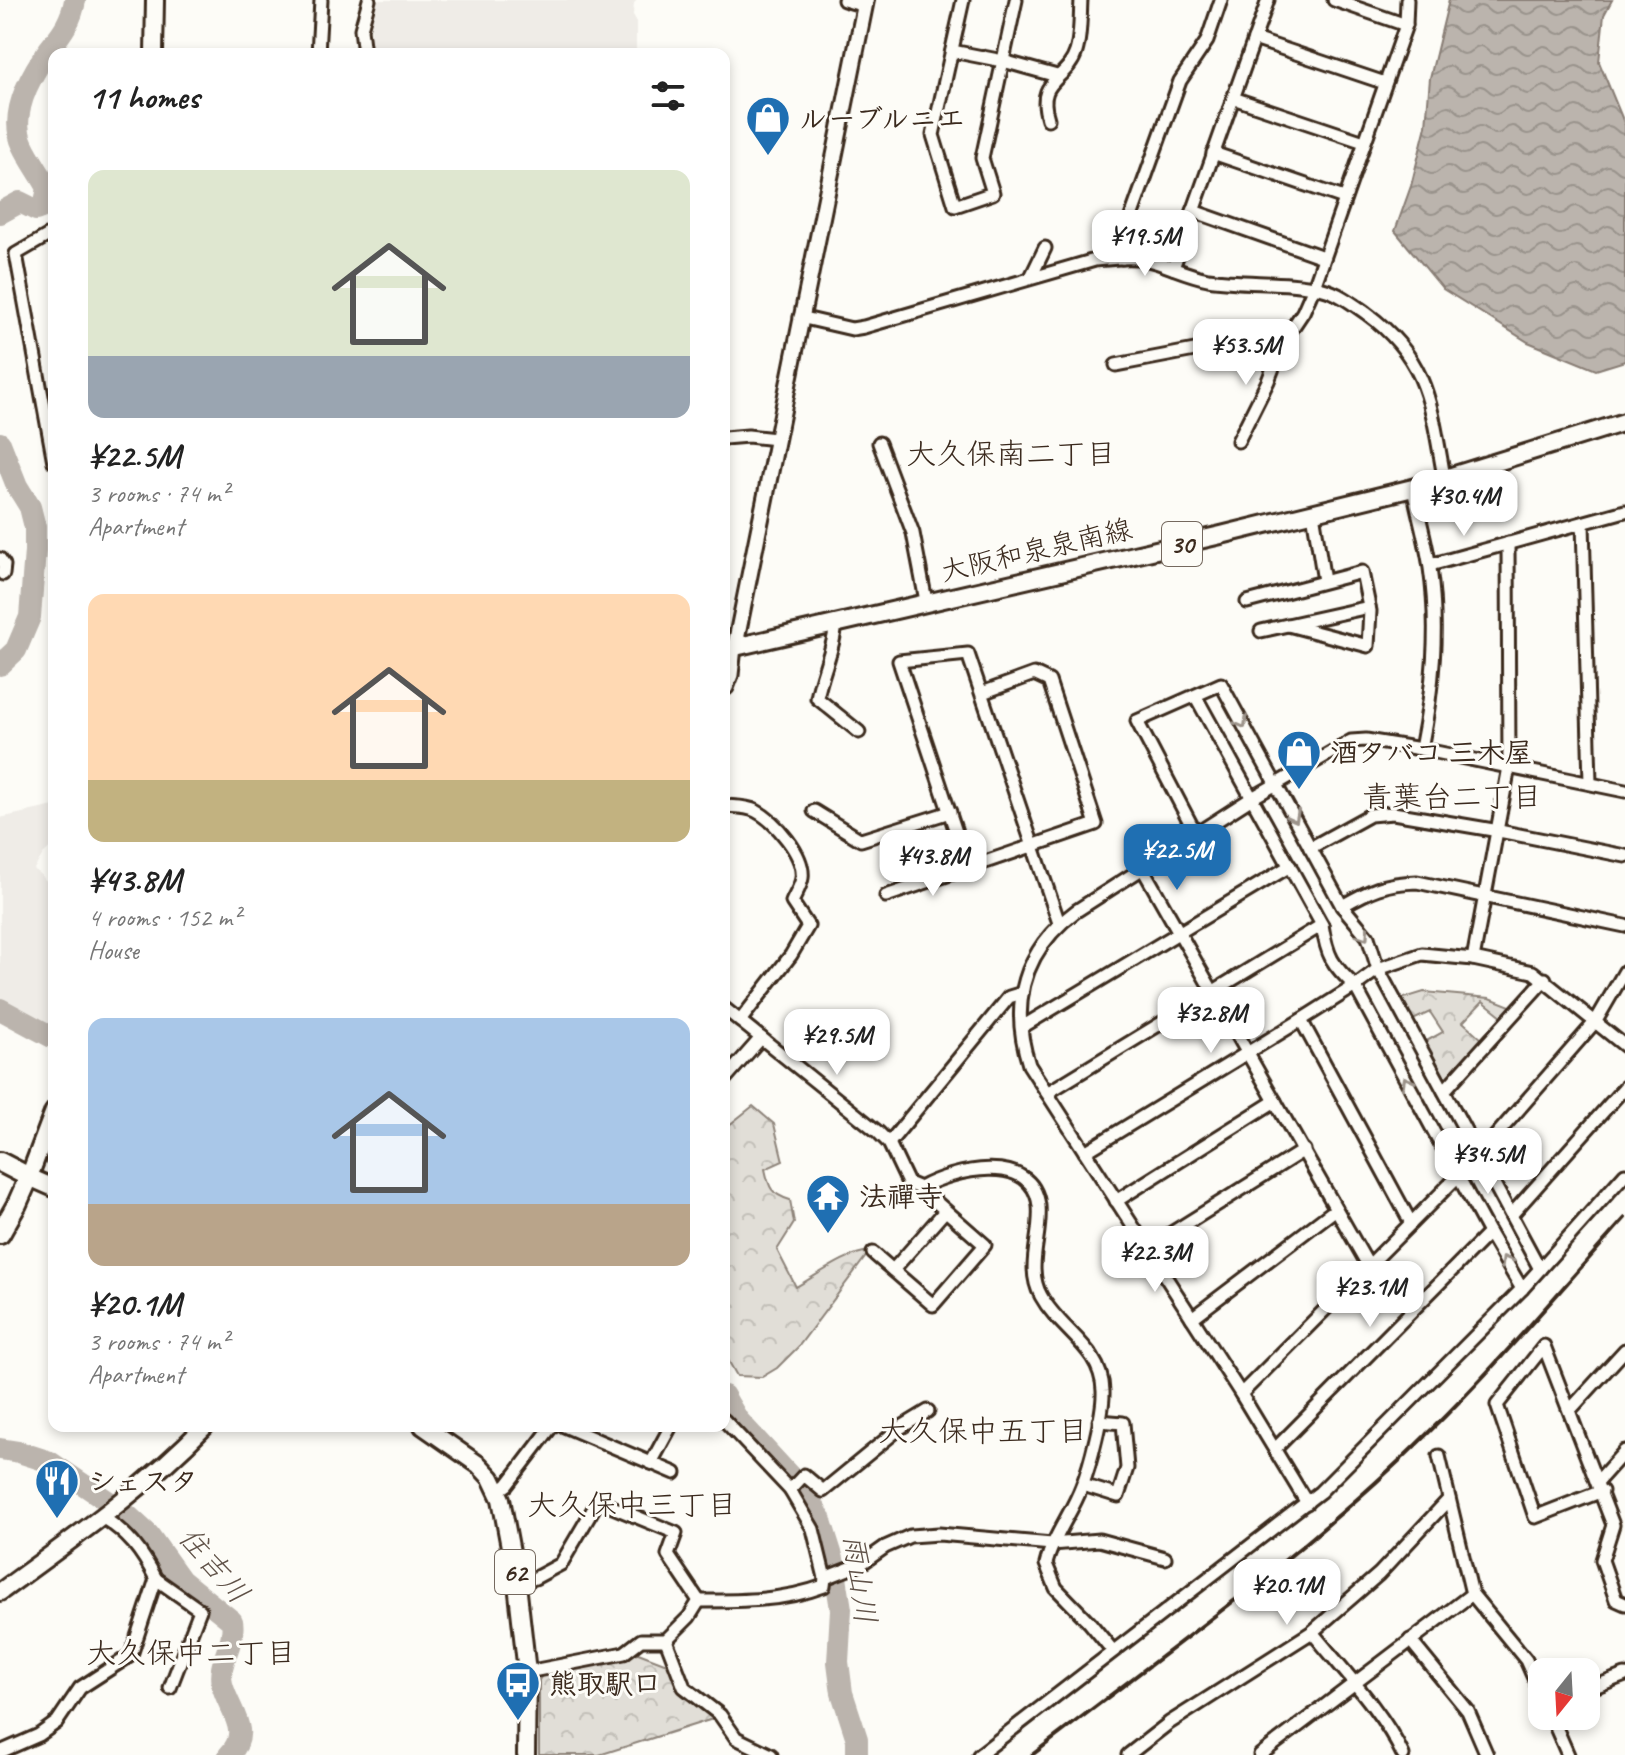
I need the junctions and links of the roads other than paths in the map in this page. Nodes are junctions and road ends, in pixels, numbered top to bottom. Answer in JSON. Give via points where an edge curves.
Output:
{"nodes":[{"id":1,"x":155,"y":0,"type":"edge"},
{"id":2,"x":321,"y":0,"type":"edge"},
{"id":3,"x":369,"y":0,"type":"edge"},
{"id":4,"x":844,"y":0,"type":"edge"},
{"id":5,"x":963,"y":0,"type":"edge"},
{"id":6,"x":1016,"y":0,"type":"edge"},
{"id":7,"x":1081,"y":0,"type":"edge"},
{"id":8,"x":1221,"y":0,"type":"edge"},
{"id":9,"x":1268,"y":0,"type":"edge"},
{"id":10,"x":1334,"y":0,"type":"edge"},
{"id":11,"x":1407,"y":0,"type":"edge"},
{"id":12,"x":865,"y":3,"type":"edge"},
{"id":13,"x":1406,"y":25,"type":"junction"},
{"id":14,"x":1254,"y":39,"type":"junction"},
{"id":15,"x":154,"y":48,"type":"edge"},
{"id":16,"x":318,"y":48,"type":"edge"},
{"id":17,"x":363,"y":48,"type":"edge"},
{"id":18,"x":952,"y":51,"type":"junction"},
{"id":19,"x":1003,"y":61,"type":"junction"},
{"id":20,"x":1057,"y":76,"type":"junction"},
{"id":21,"x":1385,"y":83,"type":"junction"},
{"id":22,"x":1233,"y":98,"type":"junction"},
{"id":23,"x":1048,"y":119,"type":"dead end"},
{"id":24,"x":1364,"y":142,"type":"junction"},
{"id":25,"x":1213,"y":153,"type":"junction"},
{"id":26,"x":1344,"y":198,"type":"junction"},
{"id":27,"x":1193,"y":211,"type":"junction"},
{"id":28,"x":48,"y":235,"type":"edge"},
{"id":29,"x":1045,"y":248,"type":"dead end"},
{"id":30,"x":1323,"y":257,"type":"junction"},
{"id":31,"x":1122,"y":258,"type":"junction"},
{"id":32,"x":1173,"y":268,"type":"junction"},
{"id":33,"x":1031,"y":277,"type":"junction"},
{"id":34,"x":1314,"y":287,"type":"junction"},
{"id":35,"x":800,"y":317,"type":"junction"},
{"id":36,"x":1281,"y":345,"type":"junction"},
{"id":37,"x":1116,"y":365,"type":"dead end"},
{"id":38,"x":1625,"y":422,"type":"edge"},
{"id":39,"x":48,"y":429,"type":"edge"},
{"id":40,"x":730,"y":438,"type":"edge"},
{"id":41,"x":776,"y":439,"type":"junction"},
{"id":42,"x":1238,"y":441,"type":"dead end"},
{"id":43,"x":879,"y":443,"type":"dead end"},
{"id":44,"x":1444,"y":477,"type":"junction"},
{"id":45,"x":1413,"y":488,"type":"junction"},
{"id":46,"x":1625,"y":511,"type":"edge"},
{"id":47,"x":1313,"y":513,"type":"junction"},
{"id":48,"x":1583,"y":523,"type":"junction"},
{"id":49,"x":1508,"y":543,"type":"junction"},
{"id":50,"x":0,"y":559,"type":"edge"},
{"id":51,"x":1430,"y":565,"type":"junction"},
{"id":52,"x":3,"y":574,"type":"dead end"},
{"id":53,"x":1324,"y":581,"type":"junction"},
{"id":54,"x":926,"y":601,"type":"junction"},
{"id":55,"x":1247,"y":602,"type":"dead end"},
{"id":56,"x":1369,"y":607,"type":"junction"},
{"id":57,"x":836,"y":623,"type":"junction"},
{"id":58,"x":1288,"y":625,"type":"junction"},
{"id":59,"x":1261,"y":631,"type":"dead end"},
{"id":60,"x":730,"y":639,"type":"edge"},
{"id":61,"x":730,"y":648,"type":"edge"},
{"id":62,"x":982,"y":693,"type":"junction"},
{"id":63,"x":1196,"y":697,"type":"junction"},
{"id":64,"x":859,"y":732,"type":"dead end"},
{"id":65,"x":1421,"y":749,"type":"junction"},
{"id":66,"x":1509,"y":767,"type":"junction"},
{"id":67,"x":1590,"y":783,"type":"junction"},
{"id":68,"x":1277,"y":786,"type":"junction"},
{"id":69,"x":1625,"y":791,"type":"edge"},
{"id":70,"x":1252,"y":798,"type":"junction"},
{"id":71,"x":730,"y":806,"type":"edge"},
{"id":72,"x":814,"y":811,"type":"dead end"},
{"id":73,"x":950,"y":812,"type":"junction"},
{"id":74,"x":1499,"y":831,"type":"junction"},
{"id":75,"x":1196,"y":834,"type":"junction"},
{"id":76,"x":1033,"y":847,"type":"junction"},
{"id":77,"x":1310,"y":848,"type":"junction"},
{"id":78,"x":1625,"y":856,"type":"edge"},
{"id":79,"x":1290,"y":866,"type":"junction"},
{"id":80,"x":968,"y":868,"type":"junction"},
{"id":81,"x":1143,"y":869,"type":"junction"},
{"id":82,"x":886,"y":896,"type":"dead end"},
{"id":83,"x":1485,"y":896,"type":"junction"},
{"id":84,"x":1342,"y":906,"type":"junction"},
{"id":85,"x":1059,"y":923,"type":"junction"},
{"id":86,"x":1322,"y":925,"type":"junction"},
{"id":87,"x":1625,"y":926,"type":"edge"},
{"id":88,"x":1180,"y":932,"type":"junction"},
{"id":89,"x":1473,"y":959,"type":"junction"},
{"id":90,"x":1378,"y":969,"type":"junction"},
{"id":91,"x":1625,"y":971,"type":"edge"},
{"id":92,"x":1545,"y":979,"type":"junction"},
{"id":93,"x":1355,"y":986,"type":"junction"},
{"id":94,"x":1214,"y":992,"type":"junction"},
{"id":95,"x":1022,"y":993,"type":"junction"},
{"id":96,"x":730,"y":1013,"type":"edge"},
{"id":97,"x":1301,"y":1020,"type":"junction"},
{"id":98,"x":740,"y":1021,"type":"junction"},
{"id":99,"x":1596,"y":1021,"type":"junction"},
{"id":100,"x":1022,"y":1027,"type":"junction"},
{"id":101,"x":761,"y":1038,"type":"junction"},
{"id":102,"x":1625,"y":1046,"type":"edge"},
{"id":103,"x":1248,"y":1053,"type":"junction"},
{"id":104,"x":730,"y":1073,"type":"edge"},
{"id":105,"x":1625,"y":1087,"type":"edge"},
{"id":106,"x":1444,"y":1091,"type":"junction"},
{"id":107,"x":1047,"y":1093,"type":"junction"},
{"id":108,"x":1275,"y":1101,"type":"junction"},
{"id":109,"x":48,"y":1127,"type":"edge"},
{"id":110,"x":889,"y":1143,"type":"junction"},
{"id":111,"x":1304,"y":1150,"type":"junction"},
{"id":112,"x":1085,"y":1152,"type":"junction"},
{"id":113,"x":1478,"y":1156,"type":"junction"},
{"id":114,"x":0,"y":1162,"type":"edge"},
{"id":115,"x":1625,"y":1174,"type":"edge"},
{"id":116,"x":1457,"y":1175,"type":"junction"},
{"id":117,"x":29,"y":1177,"type":"junction"},
{"id":118,"x":48,"y":1185,"type":"edge"},
{"id":119,"x":920,"y":1188,"type":"junction"},
{"id":120,"x":1116,"y":1201,"type":"junction"},
{"id":121,"x":1336,"y":1209,"type":"junction"},
{"id":122,"x":945,"y":1211,"type":"junction"},
{"id":123,"x":1512,"y":1214,"type":"junction"},
{"id":124,"x":1411,"y":1223,"type":"junction"},
{"id":125,"x":1489,"y":1233,"type":"junction"},
{"id":126,"x":0,"y":1234,"type":"edge"},
{"id":127,"x":1146,"y":1249,"type":"junction"},
{"id":128,"x":873,"y":1253,"type":"dead end"},
{"id":129,"x":1368,"y":1265,"type":"junction"},
{"id":130,"x":1540,"y":1269,"type":"junction"},
{"id":131,"x":893,"y":1270,"type":"junction"},
{"id":132,"x":1522,"y":1289,"type":"junction"},
{"id":133,"x":1192,"y":1318,"type":"junction"},
{"id":134,"x":1625,"y":1350,"type":"edge"},
{"id":135,"x":1241,"y":1394,"type":"junction"},
{"id":136,"x":1570,"y":1410,"type":"junction"},
{"id":137,"x":928,"y":1411,"type":"dead end"},
{"id":138,"x":1099,"y":1421,"type":"junction"},
{"id":139,"x":730,"y":1426,"type":"edge"},
{"id":140,"x":199,"y":1432,"type":"edge"},
{"id":141,"x":432,"y":1432,"type":"edge"},
{"id":142,"x":547,"y":1432,"type":"edge"},
{"id":143,"x":578,"y":1432,"type":"edge"},
{"id":144,"x":668,"y":1432,"type":"edge"},
{"id":145,"x":1275,"y":1449,"type":"junction"},
{"id":146,"x":1625,"y":1451,"type":"edge"},
{"id":147,"x":1439,"y":1456,"type":"dead end"},
{"id":148,"x":651,"y":1463,"type":"junction"},
{"id":149,"x":675,"y":1473,"type":"dead end"},
{"id":150,"x":1083,"y":1485,"type":"junction"},
{"id":151,"x":1600,"y":1486,"type":"junction"},
{"id":152,"x":790,"y":1490,"type":"junction"},
{"id":153,"x":497,"y":1492,"type":"junction"},
{"id":154,"x":1449,"y":1499,"type":"junction"},
{"id":155,"x":1307,"y":1503,"type":"junction"},
{"id":156,"x":105,"y":1516,"type":"junction"},
{"id":157,"x":1052,"y":1544,"type":"junction"},
{"id":158,"x":1165,"y":1558,"type":"dead end"},
{"id":159,"x":825,"y":1578,"type":"junction"},
{"id":160,"x":156,"y":1579,"type":"junction"},
{"id":161,"x":517,"y":1584,"type":"junction"},
{"id":162,"x":0,"y":1592,"type":"edge"},
{"id":163,"x":1472,"y":1594,"type":"junction"},
{"id":164,"x":699,"y":1601,"type":"junction"},
{"id":165,"x":1625,"y":1604,"type":"edge"},
{"id":166,"x":1312,"y":1632,"type":"junction"},
{"id":167,"x":666,"y":1640,"type":"junction"},
{"id":168,"x":1410,"y":1640,"type":"junction"},
{"id":169,"x":1113,"y":1651,"type":"junction"},
{"id":170,"x":1528,"y":1664,"type":"edge"},
{"id":171,"x":527,"y":1672,"type":"junction"},
{"id":172,"x":1625,"y":1675,"type":"edge"},
{"id":173,"x":1353,"y":1682,"type":"junction"},
{"id":174,"x":1600,"y":1685,"type":"edge"},
{"id":175,"x":170,"y":1688,"type":"dead end"},
{"id":176,"x":1557,"y":1730,"type":"edge"},
{"id":177,"x":0,"y":1752,"type":"edge"},
{"id":178,"x":526,"y":1755,"type":"edge"},
{"id":179,"x":771,"y":1755,"type":"edge"},
{"id":180,"x":979,"y":1755,"type":"edge"},
{"id":181,"x":1128,"y":1755,"type":"edge"},
{"id":182,"x":1260,"y":1755,"type":"edge"},
{"id":183,"x":1403,"y":1755,"type":"edge"},
{"id":184,"x":1487,"y":1755,"type":"edge"},
{"id":185,"x":1568,"y":1755,"type":"edge"}],
"edges":[{"from":1,"to":15,"type":"main road"},
{"from":2,"to":16,"type":"street"},
{"from":3,"to":17,"type":"street","via":[[361,29]]},
{"from":4,"to":12,"type":"street"},
{"from":5,"to":18,"type":"street"},
{"from":6,"to":19,"type":"street"},
{"from":7,"to":20,"type":"street","via":[[1076,52]]},
{"from":8,"to":31,"type":"street","via":[[1207,41],[1180,81],[1131,217]]},
{"from":9,"to":14,"type":"street"},
{"from":10,"to":13,"type":"street"},
{"from":11,"to":13,"type":"street"},
{"from":12,"to":35,"type":"street"},
{"from":13,"to":21,"type":"street"},
{"from":14,"to":21,"type":"street"},
{"from":14,"to":22,"type":"street"},
{"from":18,"to":19,"type":"street"},
{"from":18,"to":19,"type":"street","via":[[933,135],[955,206],[993,193],[982,158]]},
{"from":19,"to":20,"type":"street"},
{"from":20,"to":23,"type":"street","via":[[1045,95]]},
{"from":21,"to":24,"type":"street"},
{"from":22,"to":24,"type":"street"},
{"from":22,"to":25,"type":"street"},
{"from":24,"to":26,"type":"street"},
{"from":25,"to":26,"type":"street"},
{"from":25,"to":27,"type":"street"},
{"from":26,"to":30,"type":"street"},
{"from":27,"to":30,"type":"street"},
{"from":27,"to":32,"type":"street"},
{"from":28,"to":39,"type":"street","via":[[16,254]]},
{"from":29,"to":33,"type":"street"},
{"from":30,"to":34,"type":"street"},
{"from":31,"to":32,"type":"street"},
{"from":31,"to":33,"type":"street"},
{"from":32,"to":34,"type":"street","via":[[1206,279]]},
{"from":33,"to":35,"type":"street","via":[[864,327]]},
{"from":34,"to":36,"type":"street"},
{"from":34,"to":44,"type":"street","via":[[1381,324],[1414,363],[1425,384]]},
{"from":35,"to":41,"type":"street"},
{"from":36,"to":37,"type":"street","via":[[1242,341]]},
{"from":36,"to":42,"type":"street"},
{"from":38,"to":44,"type":"main road","name":"大阪和泉泉南線","number":"30"},
{"from":40,"to":41,"type":"street"},
{"from":41,"to":60,"type":"street"},
{"from":43,"to":54,"type":"street","via":[[913,533]]},
{"from":44,"to":45,"type":"main road","name":"大阪和泉泉南線","number":"30"},
{"from":45,"to":47,"type":"main road","name":"大阪和泉泉南線","number":"30"},
{"from":45,"to":51,"type":"street"},
{"from":46,"to":48,"type":"street"},
{"from":47,"to":53,"type":"street"},
{"from":47,"to":54,"type":"main road","name":"大阪和泉泉南線","number":"30"},
{"from":48,"to":49,"type":"street"},
{"from":48,"to":67,"type":"street"},
{"from":49,"to":51,"type":"street"},
{"from":49,"to":66,"type":"street"},
{"from":50,"to":52,"type":"street"},
{"from":51,"to":65,"type":"street","via":[[1434,673]]},
{"from":53,"to":55,"type":"street"},
{"from":53,"to":56,"type":"street","via":[[1362,572]]},
{"from":54,"to":57,"type":"main road","name":"大阪和泉泉南線","number":"30"},
{"from":56,"to":58,"type":"street"},
{"from":56,"to":58,"type":"street","via":[[1368,646]]},
{"from":57,"to":61,"type":"main road","name":"大阪和泉泉南線","number":"30"},
{"from":57,"to":64,"type":"street","via":[[817,698]]},
{"from":58,"to":59,"type":"street"},
{"from":62,"to":73,"type":"street","via":[[968,654],[899,661]]},
{"from":62,"to":76,"type":"street"},
{"from":62,"to":76,"type":"street","via":[[1034,674],[1049,681],[1068,738],[1096,824]]},
{"from":63,"to":68,"type":"street","one_way":true,"via":[[1221,684]]},
{"from":63,"to":70,"type":"street"},
{"from":63,"to":75,"type":"street","via":[[1137,721]]},
{"from":65,"to":66,"type":"street"},
{"from":65,"to":68,"type":"street","via":[[1351,741]]},
{"from":66,"to":67,"type":"street"},
{"from":66,"to":74,"type":"street"},
{"from":67,"to":69,"type":"street"},
{"from":68,"to":70,"type":"street"},
{"from":68,"to":77,"type":"street","one_way":true},
{"from":70,"to":75,"type":"street"},
{"from":70,"to":79,"type":"street"},
{"from":71,"to":98,"type":"street","via":[[758,812],[796,853],[802,877],[792,902],[808,926]]},
{"from":72,"to":73,"type":"street","via":[[861,840]]},
{"from":73,"to":80,"type":"street"},
{"from":74,"to":77,"type":"street","via":[[1393,813],[1370,815]]},
{"from":74,"to":78,"type":"street"},
{"from":74,"to":83,"type":"street"},
{"from":75,"to":81,"type":"street"},
{"from":76,"to":80,"type":"street"},
{"from":76,"to":85,"type":"street"},
{"from":77,"to":84,"type":"street"},
{"from":79,"to":86,"type":"street"},
{"from":79,"to":88,"type":"street"},
{"from":80,"to":82,"type":"street"},
{"from":81,"to":85,"type":"street"},
{"from":81,"to":88,"type":"street"},
{"from":83,"to":84,"type":"street","via":[[1392,882]]},
{"from":83,"to":87,"type":"street"},
{"from":83,"to":89,"type":"street"},
{"from":84,"to":90,"type":"street","one_way":true,"via":[[1368,937]]},
{"from":85,"to":95,"type":"street","via":[[1038,947]]},
{"from":86,"to":93,"type":"street","via":[[1336,969]]},
{"from":86,"to":94,"type":"street"},
{"from":88,"to":94,"type":"street"},
{"from":88,"to":100,"type":"street"},
{"from":89,"to":90,"type":"street","via":[[1422,954]]},
{"from":89,"to":92,"type":"street"},
{"from":90,"to":93,"type":"street"},
{"from":90,"to":106,"type":"street"},
{"from":91,"to":99,"type":"street"},
{"from":92,"to":99,"type":"street"},
{"from":92,"to":106,"type":"street"},
{"from":93,"to":97,"type":"street"},
{"from":116,"to":93,"type":"street","one_way":true},
{"from":94,"to":103,"type":"street"},
{"from":94,"to":107,"type":"street"},
{"from":95,"to":100,"type":"street"},
{"from":95,"to":110,"type":"street","via":[[1009,997]]},
{"from":96,"to":98,"type":"street"},
{"from":97,"to":103,"type":"street"},
{"from":97,"to":124,"type":"street"},
{"from":98,"to":101,"type":"street"},
{"from":99,"to":102,"type":"street"},
{"from":99,"to":113,"type":"street"},
{"from":100,"to":107,"type":"street","via":[[1029,1065]]},
{"from":101,"to":104,"type":"street"},
{"from":101,"to":110,"type":"street"},
{"from":103,"to":108,"type":"street"},
{"from":103,"to":112,"type":"street"},
{"from":105,"to":123,"type":"street"},
{"from":106,"to":113,"type":"street"},
{"from":107,"to":112,"type":"street"},
{"from":108,"to":111,"type":"street"},
{"from":108,"to":120,"type":"street"},
{"from":109,"to":117,"type":"main road"},
{"from":110,"to":119,"type":"street","via":[[908,1183]]},
{"from":111,"to":121,"type":"street"},
{"from":111,"to":127,"type":"street"},
{"from":112,"to":120,"type":"street"},
{"from":113,"to":116,"type":"street"},
{"from":113,"to":123,"type":"street"},
{"from":114,"to":117,"type":"highway"},
{"from":115,"to":130,"type":"street"},
{"from":116,"to":124,"type":"street"},
{"from":116,"to":125,"type":"street"},
{"from":117,"to":118,"type":"main road"},
{"from":117,"to":126,"type":"highway"},
{"from":119,"to":122,"type":"street"},
{"from":119,"to":138,"type":"street","via":[[963,1173],[999,1169],[1013,1172],[1035,1192],[1039,1214],[1033,1275],[1049,1310],[1093,1355],[1104,1393]]},
{"from":120,"to":127,"type":"street"},
{"from":121,"to":129,"type":"street"},
{"from":121,"to":133,"type":"street"},
{"from":122,"to":131,"type":"street"},
{"from":122,"to":131,"type":"street","via":[[985,1245],[933,1305]]},
{"from":123,"to":130,"type":"street"},
{"from":124,"to":129,"type":"street"},
{"from":132,"to":125,"type":"street","one_way":true},
{"from":125,"to":145,"type":"street"},
{"from":127,"to":133,"type":"street"},
{"from":128,"to":131,"type":"street"},
{"from":129,"to":135,"type":"street"},
{"from":130,"to":132,"type":"street"},
{"from":132,"to":155,"type":"street"},
{"from":133,"to":135,"type":"street"},
{"from":134,"to":136,"type":"street"},
{"from":135,"to":145,"type":"street"},
{"from":136,"to":151,"type":"street"},
{"from":136,"to":151,"type":"street","via":[[1544,1346],[1497,1405],[1535,1517]]},
{"from":137,"to":152,"type":"street","via":[[823,1491],[804,1475]]},
{"from":138,"to":150,"type":"street"},
{"from":138,"to":150,"type":"street","via":[[1123,1423],[1127,1468],[1118,1496]]},
{"from":139,"to":152,"type":"street"},
{"from":140,"to":156,"type":"main road"},
{"from":141,"to":153,"type":"main road","number":"62","via":[[479,1465]]},
{"from":142,"to":153,"type":"street"},
{"from":143,"to":148,"type":"street"},
{"from":144,"to":148,"type":"street"},
{"from":145,"to":155,"type":"street"},
{"from":146,"to":151,"type":"street"},
{"from":147,"to":154,"type":"street"},
{"from":148,"to":149,"type":"street"},
{"from":150,"to":157,"type":"street"},
{"from":151,"to":165,"type":"street","via":[[1613,1525],[1602,1560],[1616,1600]]},
{"from":152,"to":159,"type":"street","via":[[813,1529]]},
{"from":153,"to":161,"type":"main road","number":"62"},
{"from":154,"to":163,"type":"street"},
{"from":154,"to":166,"type":"street","via":[[1379,1574]]},
{"from":155,"to":169,"type":"street"},
{"from":156,"to":160,"type":"street","via":[[134,1541]]},
{"from":156,"to":162,"type":"main road"},
{"from":157,"to":158,"type":"street","via":[[1099,1540]]},
{"from":157,"to":159,"type":"street","via":[[983,1536],[910,1536]]},
{"from":157,"to":169,"type":"street","via":[[1048,1574]]},
{"from":159,"to":164,"type":"street","via":[[824,1586],[806,1592]]},
{"from":160,"to":175,"type":"street","via":[[200,1610]]},
{"from":160,"to":177,"type":"street","via":[[131,1655],[80,1688],[48,1729]]},
{"from":161,"to":164,"type":"street","via":[[561,1564],[598,1501],[676,1533],[668,1555]]},
{"from":161,"to":171,"type":"main road","number":"62"},
{"from":163,"to":168,"type":"street"},
{"from":163,"to":170,"type":"street"},
{"from":164,"to":167,"type":"street"},
{"from":166,"to":173,"type":"street"},
{"from":166,"to":181,"type":"street","via":[[1228,1683]]},
{"from":167,"to":171,"type":"street","via":[[641,1640],[624,1653]]},
{"from":167,"to":179,"type":"street","via":[[684,1687],[720,1715],[736,1738]]},
{"from":168,"to":173,"type":"street"},
{"from":168,"to":184,"type":"street","via":[[1468,1711]]},
{"from":169,"to":180,"type":"street"},
{"from":171,"to":178,"type":"main road","number":"62"},
{"from":172,"to":174,"type":"street"},
{"from":173,"to":182,"type":"street"},
{"from":173,"to":183,"type":"street"},
{"from":176,"to":185,"type":"street"}]}
